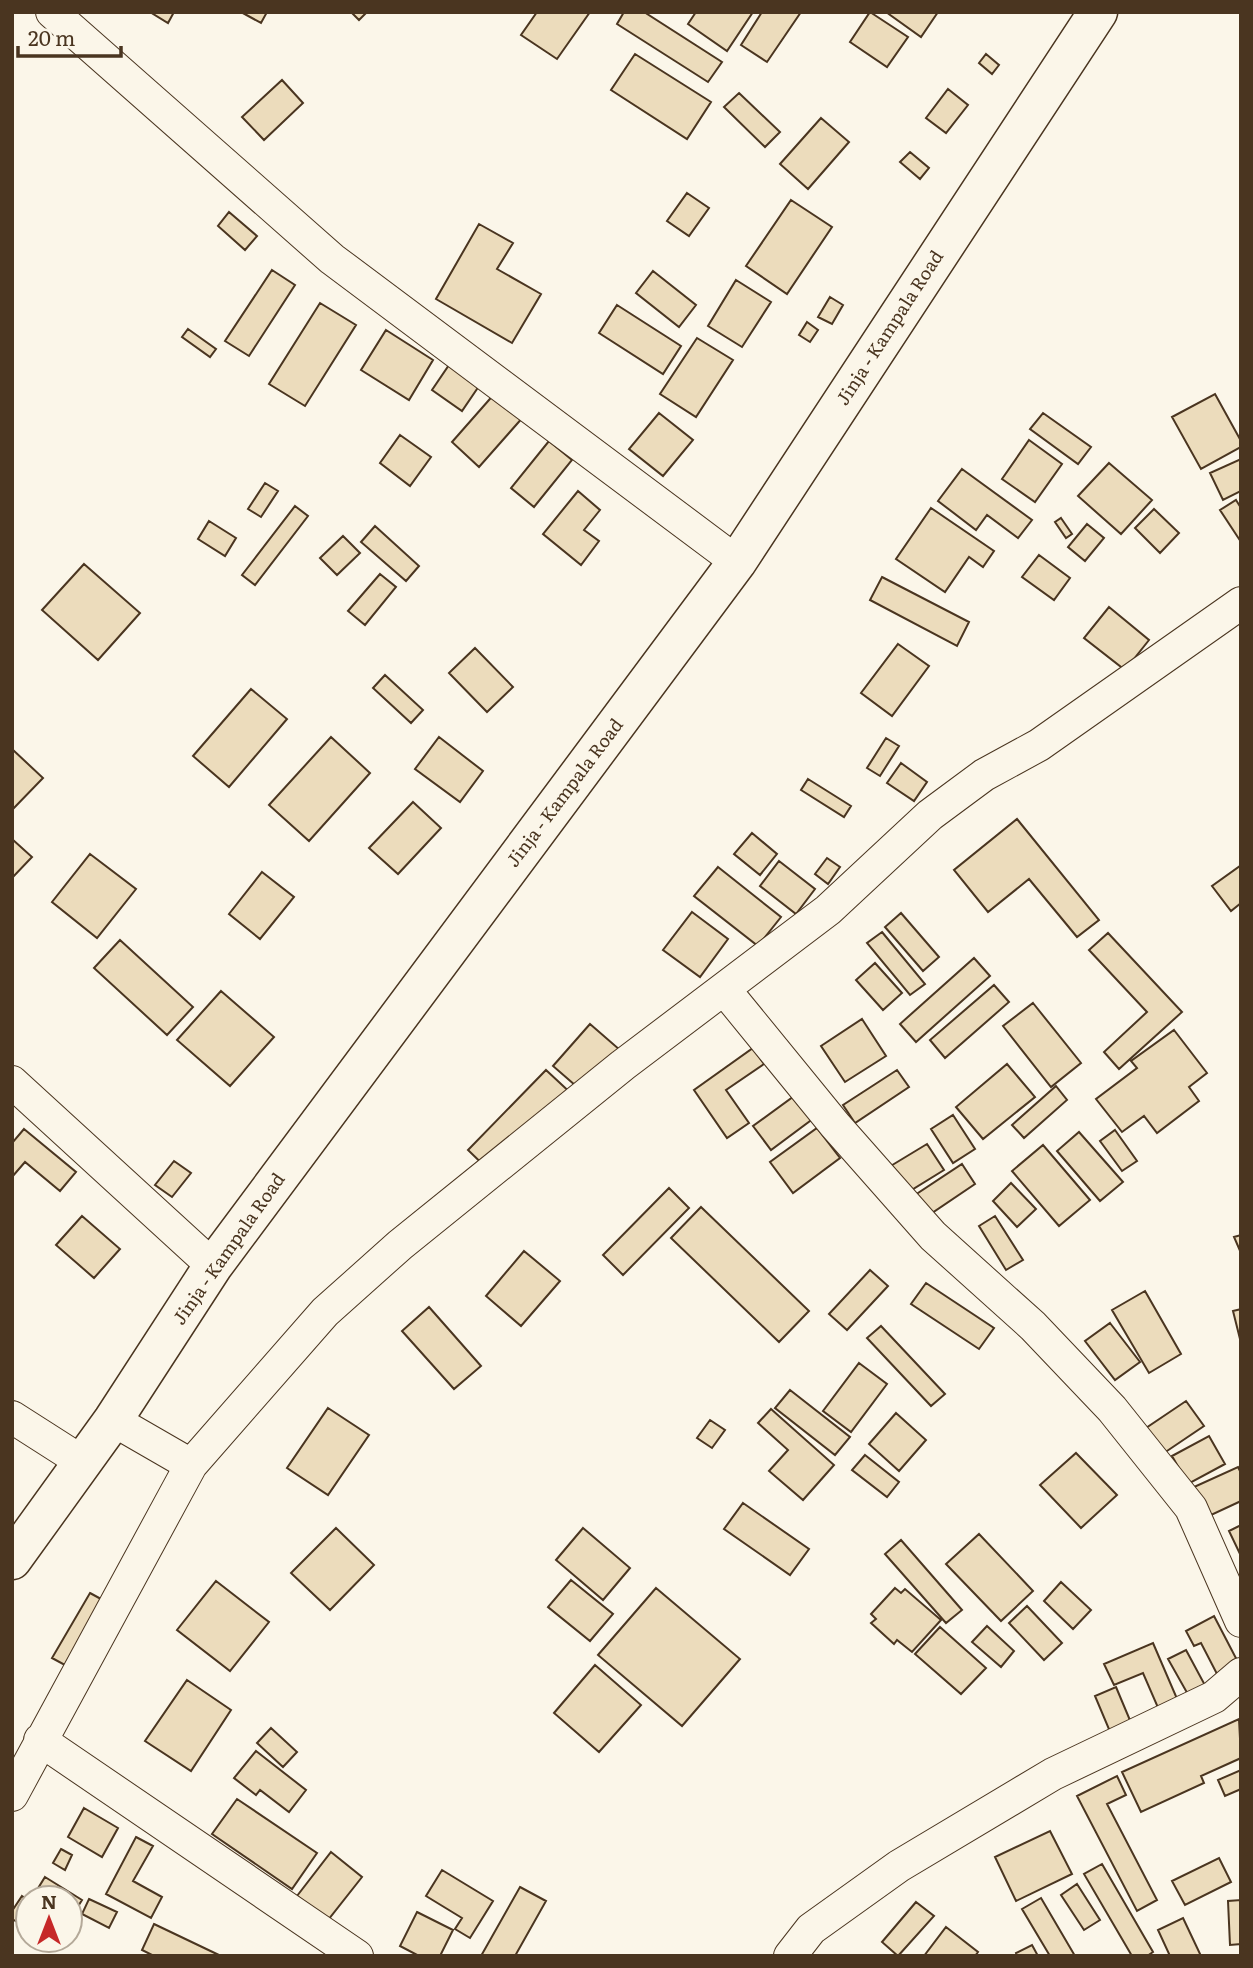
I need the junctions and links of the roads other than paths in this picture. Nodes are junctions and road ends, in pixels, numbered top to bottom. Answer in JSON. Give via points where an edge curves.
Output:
{"nodes":[{"id":1,"x":52,"y":12,"type":"edge"},
{"id":2,"x":1098,"y":12,"type":"edge"},
{"id":3,"x":737,"y":562,"type":"junction"},
{"id":4,"x":1241,"y":603,"type":"edge"},
{"id":5,"x":724,"y":989,"type":"junction"},
{"id":6,"x":12,"y":1082,"type":"edge"},
{"id":7,"x":213,"y":1266,"type":"junction"},
{"id":8,"x":12,"y":1417,"type":"edge"},
{"id":9,"x":113,"y":1420,"type":"junction"},
{"id":10,"x":84,"y":1463,"type":"junction"},
{"id":11,"x":191,"y":1465,"type":"junction"},
{"id":12,"x":12,"y":1560,"type":"edge"},
{"id":13,"x":1241,"y":1621,"type":"edge"},
{"id":14,"x":1241,"y":1674,"type":"edge"},
{"id":15,"x":40,"y":1740,"type":"junction"},
{"id":16,"x":12,"y":1795,"type":"edge"},
{"id":17,"x":357,"y":1956,"type":"edge"},
{"id":18,"x":790,"y":1956,"type":"edge"}],
"edges":[{"from":1,"to":3,"type":"street","via":[[332,259]]},
{"from":2,"to":3,"type":"highway","name":"Jinja - Kampala Road"},
{"from":3,"to":7,"type":"highway","name":"Jinja - Kampala Road"},
{"from":4,"to":5,"type":"street","via":[[1039,745],[985,775],[930,815],[828,910]]},
{"from":5,"to":11,"type":"street","via":[[500,1164],[325,1312]]},
{"from":5,"to":13,"type":"street","via":[[933,1236],[1033,1326],[1112,1409],[1191,1508]]},
{"from":6,"to":7,"type":"street"},
{"from":7,"to":9,"type":"highway","name":"Jinja - Kampala Road"},
{"from":8,"to":10,"type":"street"},
{"from":9,"to":10,"type":"highway","name":"Jinja - Kampala Road"},
{"from":9,"to":11,"type":"street"},
{"from":10,"to":12,"type":"highway","name":"Jinja - Kampala Road"},
{"from":11,"to":15,"type":"street"},
{"from":14,"to":18,"type":"street","via":[[1214,1697],[1052,1774],[899,1866],[811,1929]]},
{"from":15,"to":16,"type":"street"},
{"from":15,"to":17,"type":"street"}]}
